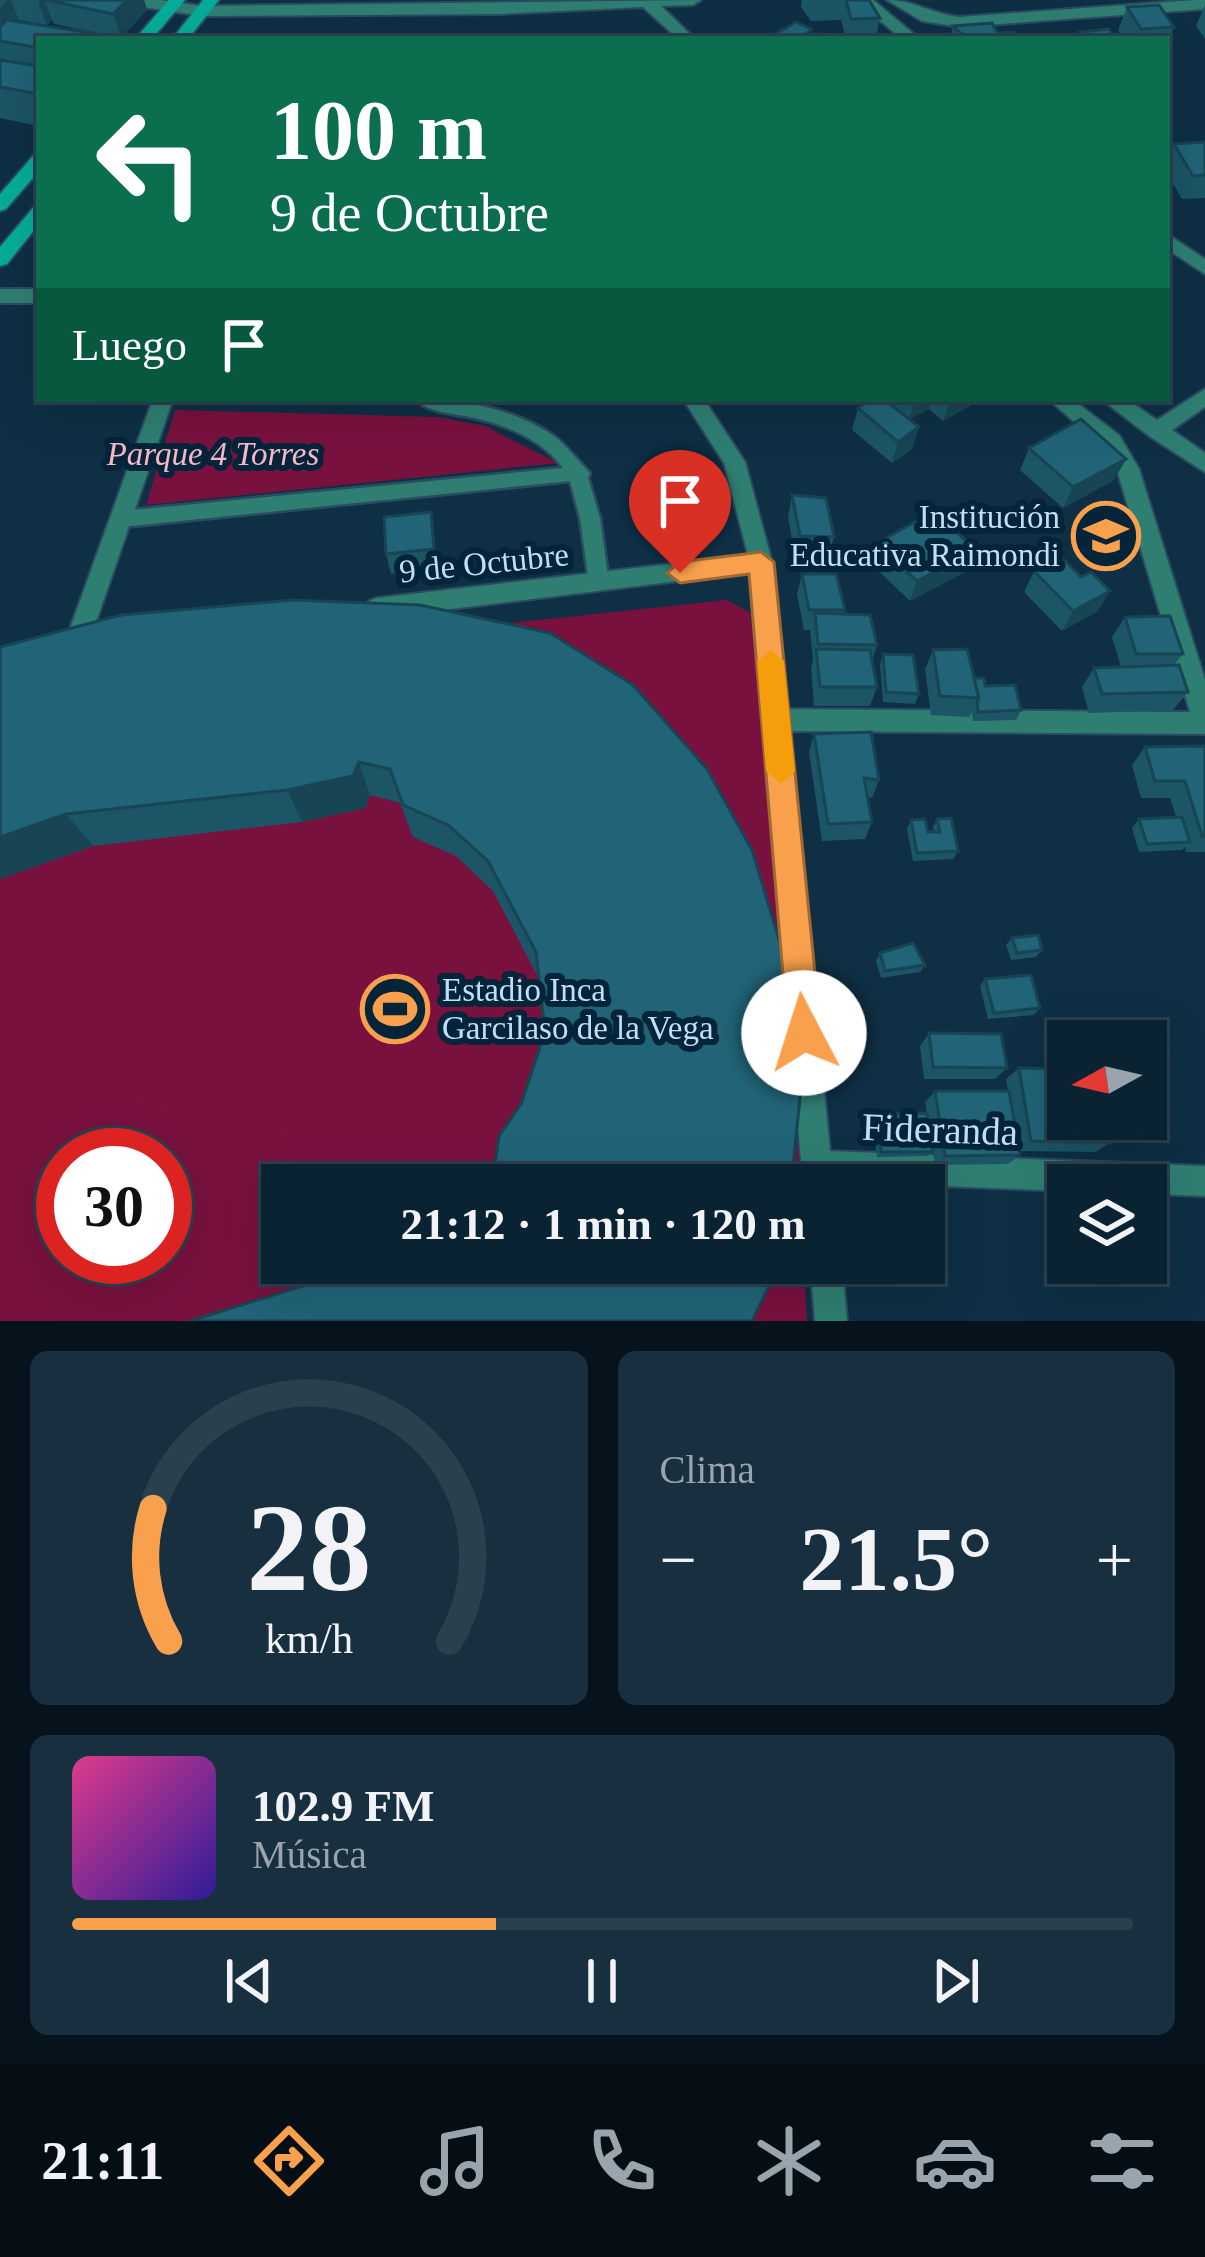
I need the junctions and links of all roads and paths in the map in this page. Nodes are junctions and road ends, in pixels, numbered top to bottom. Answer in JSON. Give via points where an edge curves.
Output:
{"nodes":[{"id":1,"x":129,"y":0,"type":"edge"},
{"id":2,"x":693,"y":0,"type":"edge"},
{"id":3,"x":863,"y":0,"type":"edge"},
{"id":4,"x":895,"y":0,"type":"edge"},
{"id":5,"x":927,"y":0,"type":"edge"},
{"id":6,"x":646,"y":2,"type":"edge"},
{"id":7,"x":173,"y":4,"type":"edge"},
{"id":8,"x":1205,"y":4,"type":"edge"},
{"id":9,"x":207,"y":6,"type":"edge"},
{"id":10,"x":1096,"y":6,"type":"edge"},
{"id":11,"x":959,"y":22,"type":"junction"},
{"id":12,"x":146,"y":36,"type":"edge"},
{"id":13,"x":182,"y":36,"type":"edge"},
{"id":14,"x":684,"y":36,"type":"edge"},
{"id":15,"x":902,"y":36,"type":"edge"},
{"id":16,"x":36,"y":163,"type":"edge"},
{"id":17,"x":0,"y":205,"type":"edge"},
{"id":18,"x":36,"y":216,"type":"edge"},
{"id":19,"x":1170,"y":242,"type":"edge"},
{"id":20,"x":0,"y":260,"type":"edge"},
{"id":21,"x":1205,"y":268,"type":"edge"},
{"id":22,"x":0,"y":296,"type":"edge"},
{"id":23,"x":36,"y":296,"type":"edge"},
{"id":24,"x":1205,"y":396,"type":"edge"},
{"id":25,"x":162,"y":402,"type":"edge"},
{"id":26,"x":433,"y":402,"type":"edge"},
{"id":27,"x":694,"y":402,"type":"edge"},
{"id":28,"x":1061,"y":402,"type":"edge"},
{"id":29,"x":1115,"y":402,"type":"edge"},
{"id":30,"x":1156,"y":431,"type":"junction"},
{"id":31,"x":1205,"y":464,"type":"edge"},
{"id":32,"x":581,"y":473,"type":"junction"},
{"id":33,"x":122,"y":519,"type":"junction"},
{"id":34,"x":761,"y":562,"type":"junction"},
{"id":35,"x":598,"y":583,"type":"junction"},
{"id":36,"x":341,"y":613,"type":"edge"},
{"id":37,"x":76,"y":648,"type":"edge"},
{"id":38,"x":776,"y":720,"type":"junction"},
{"id":39,"x":1205,"y":721,"type":"edge"},
{"id":40,"x":816,"y":1164,"type":"edge"},
{"id":41,"x":945,"y":1178,"type":"edge"},
{"id":42,"x":1205,"y":1181,"type":"edge"},
{"id":43,"x":828,"y":1284,"type":"edge"},
{"id":44,"x":831,"y":1321,"type":"edge"}],
"edges":[{"from":1,"to":7,"type":"street"},
{"from":2,"to":6,"type":"street"},
{"from":3,"to":15,"type":"street"},
{"from":4,"to":11,"type":"street","via":[[928,18]]},
{"from":5,"to":11,"type":"street"},
{"from":6,"to":9,"type":"street"},
{"from":6,"to":14,"type":"street"},
{"from":7,"to":9,"type":"street"},
{"from":7,"to":12,"type":"main road"},
{"from":8,"to":10,"type":"street"},
{"from":9,"to":13,"type":"main road"},
{"from":10,"to":11,"type":"street"},
{"from":16,"to":17,"type":"main road"},
{"from":18,"to":20,"type":"main road"},
{"from":19,"to":21,"type":"street"},
{"from":22,"to":23,"type":"street"},
{"from":24,"to":30,"type":"street"},
{"from":25,"to":33,"type":"street"},
{"from":26,"to":32,"type":"lane","via":[[541,436]]},
{"from":27,"to":34,"type":"street","via":[[734,462]]},
{"from":28,"to":39,"type":"street","via":[[1121,454]]},
{"from":29,"to":30,"type":"street"},
{"from":30,"to":31,"type":"street"},
{"from":32,"to":33,"type":"lane"},
{"from":32,"to":35,"type":"lane"},
{"from":33,"to":37,"type":"street"},
{"from":34,"to":35,"type":"street","name":"9 de Octubre"},
{"from":34,"to":38,"type":"street"},
{"from":35,"to":36,"type":"street","name":"9 de Octubre"},
{"from":38,"to":39,"type":"street"},
{"from":38,"to":40,"type":"street"},
{"from":41,"to":42,"type":"street","name":"Fideranda"},
{"from":43,"to":44,"type":"street"}]}
